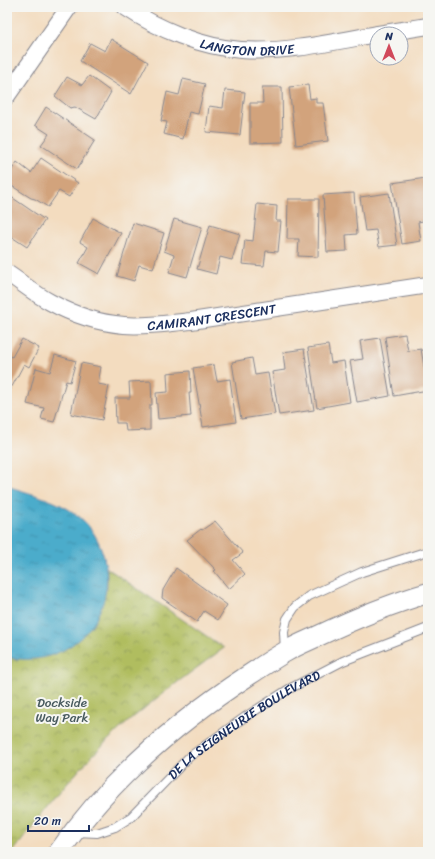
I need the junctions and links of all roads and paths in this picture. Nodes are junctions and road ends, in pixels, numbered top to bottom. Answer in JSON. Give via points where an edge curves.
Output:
{"nodes":[{"id":1,"x":69,"y":7,"type":"edge"},
{"id":2,"x":125,"y":7,"type":"edge"},
{"id":3,"x":428,"y":26,"type":"edge"},
{"id":4,"x":409,"y":29,"type":"edge"},
{"id":5,"x":369,"y":36,"type":"edge"},
{"id":6,"x":7,"y":96,"type":"edge"},
{"id":7,"x":7,"y":273,"type":"edge"},
{"id":8,"x":428,"y":285,"type":"edge"},
{"id":9,"x":428,"y":551,"type":"edge"},
{"id":10,"x":428,"y":593,"type":"edge"},
{"id":11,"x":428,"y":628,"type":"edge"},
{"id":12,"x":285,"y":652,"type":"junction"},
{"id":13,"x":74,"y":832,"type":"junction"},
{"id":14,"x":59,"y":852,"type":"edge"}],
"edges":[{"from":1,"to":6,"type":"street"},
{"from":2,"to":5,"type":"street","name":"LANGTON DRIVE","via":[[146,21],[175,33],[208,44],[241,50],[315,45]]},
{"from":3,"to":4,"type":"street","name":"LANGTON DRIVE"},
{"from":7,"to":8,"type":"street","name":"CAMIRANT CRESCENT","via":[[50,302],[74,313],[124,325],[191,321]]},
{"from":9,"to":12,"type":"lane","via":[[362,572],[309,596],[295,607],[287,618],[284,632]]},
{"from":10,"to":12,"type":"street","via":[[352,620]]},
{"from":11,"to":13,"type":"lane","name":"DE LA SEIGNEURIE BOULEVARD","via":[[343,661],[289,689],[188,757],[131,817],[115,827],[97,833]]},
{"from":12,"to":13,"type":"street","via":[[225,690],[163,738],[102,798]]},
{"from":13,"to":14,"type":"street"}]}
